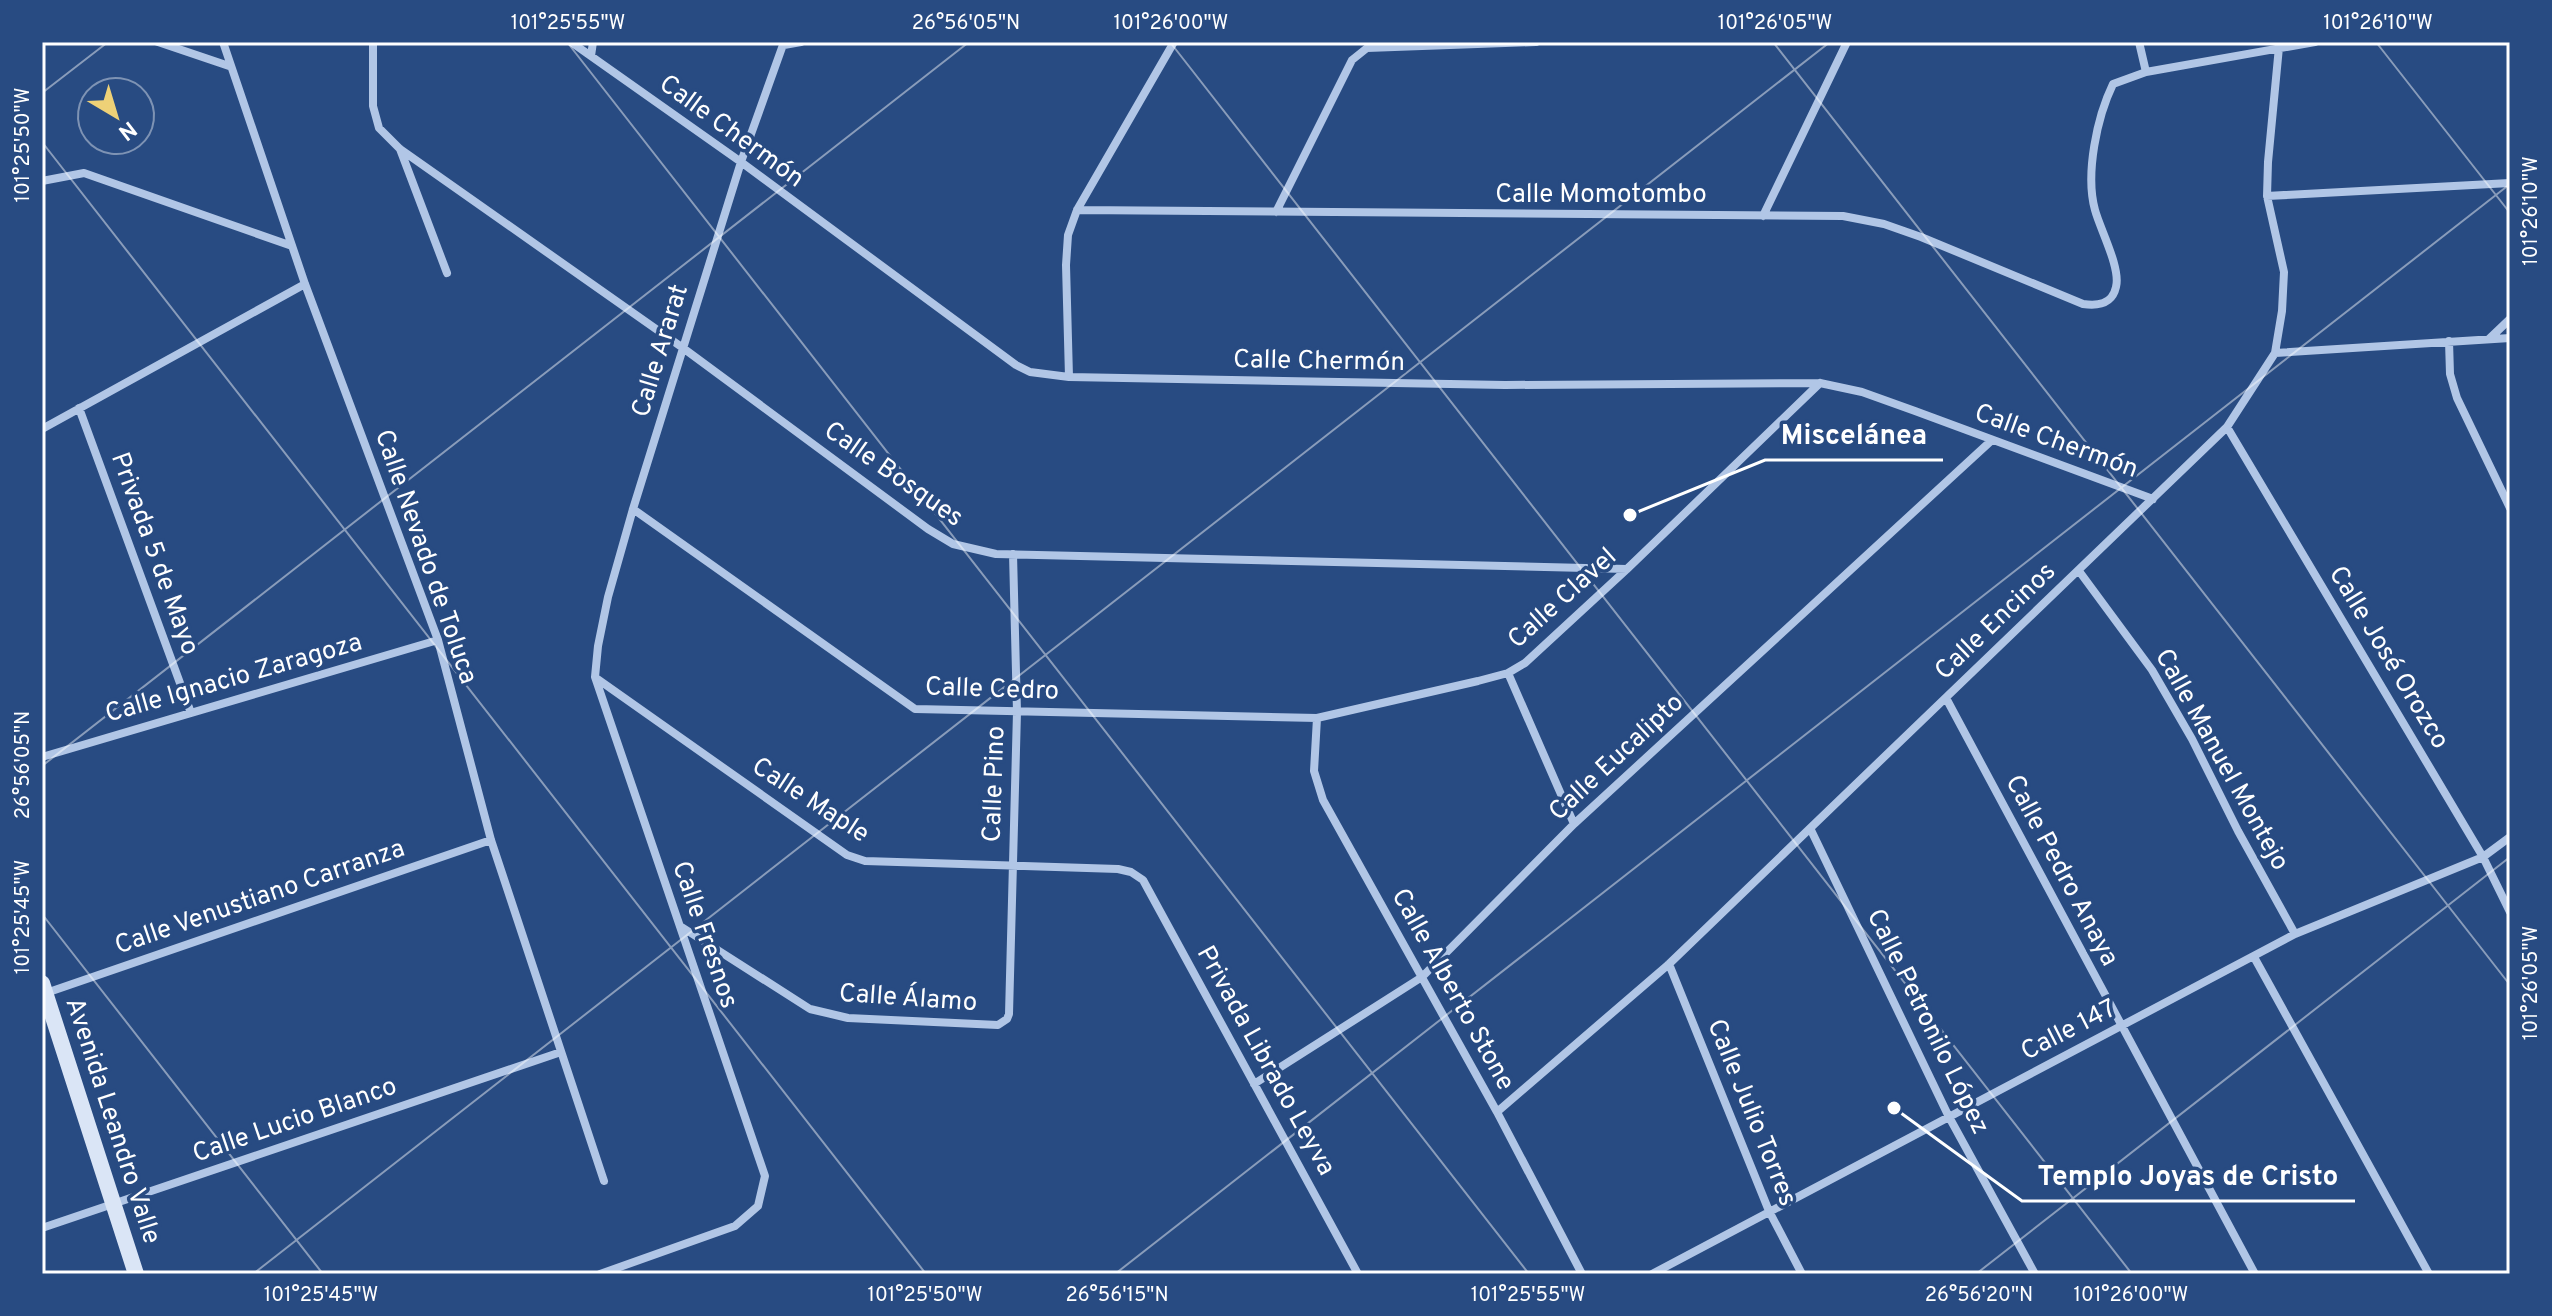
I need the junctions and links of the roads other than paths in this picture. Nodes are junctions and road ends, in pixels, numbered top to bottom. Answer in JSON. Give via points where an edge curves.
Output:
{"nodes":[{"id":1,"x":158,"y":42,"type":"edge"},
{"id":2,"x":223,"y":42,"type":"edge"},
{"id":3,"x":373,"y":42,"type":"edge"},
{"id":4,"x":571,"y":42,"type":"edge"},
{"id":5,"x":593,"y":42,"type":"edge"},
{"id":6,"x":801,"y":42,"type":"edge"},
{"id":7,"x":1174,"y":42,"type":"edge"},
{"id":8,"x":1536,"y":42,"type":"edge"},
{"id":9,"x":1847,"y":42,"type":"edge"},
{"id":10,"x":2139,"y":42,"type":"edge"},
{"id":11,"x":2315,"y":42,"type":"edge"},
{"id":12,"x":784,"y":44,"type":"edge"},
{"id":13,"x":2279,"y":47,"type":"junction"},
{"id":14,"x":591,"y":56,"type":"junction"},
{"id":15,"x":229,"y":66,"type":"junction"},
{"id":16,"x":2146,"y":72,"type":"junction"},
{"id":17,"x":400,"y":149,"type":"junction"},
{"id":18,"x":741,"y":162,"type":"junction"},
{"id":19,"x":42,"y":181,"type":"edge"},
{"id":20,"x":2510,"y":183,"type":"edge"},
{"id":21,"x":2267,"y":196,"type":"junction"},
{"id":22,"x":1077,"y":210,"type":"junction"},
{"id":23,"x":1276,"y":212,"type":"junction"},
{"id":24,"x":1763,"y":216,"type":"junction"},
{"id":25,"x":292,"y":246,"type":"junction"},
{"id":26,"x":447,"y":273,"type":"dead end"},
{"id":27,"x":305,"y":284,"type":"junction"},
{"id":28,"x":2510,"y":319,"type":"edge"},
{"id":29,"x":2510,"y":338,"type":"edge"},
{"id":30,"x":2489,"y":339,"type":"junction"},
{"id":31,"x":2449,"y":341,"type":"junction"},
{"id":32,"x":683,"y":348,"type":"junction"},
{"id":33,"x":2275,"y":353,"type":"junction"},
{"id":34,"x":1069,"y":377,"type":"junction"},
{"id":35,"x":1820,"y":383,"type":"junction"},
{"id":36,"x":79,"y":408,"type":"junction"},
{"id":37,"x":2227,"y":427,"type":"junction"},
{"id":38,"x":42,"y":429,"type":"edge"},
{"id":39,"x":1992,"y":440,"type":"junction"},
{"id":40,"x":2153,"y":499,"type":"junction"},
{"id":41,"x":2510,"y":508,"type":"edge"},
{"id":42,"x":633,"y":509,"type":"junction"},
{"id":43,"x":1013,"y":554,"type":"junction"},
{"id":44,"x":1627,"y":569,"type":"junction"},
{"id":45,"x":2079,"y":571,"type":"junction"},
{"id":46,"x":438,"y":640,"type":"junction"},
{"id":47,"x":1508,"y":673,"type":"junction"},
{"id":48,"x":595,"y":677,"type":"junction"},
{"id":49,"x":1946,"y":698,"type":"junction"},
{"id":50,"x":1017,"y":712,"type":"junction"},
{"id":51,"x":191,"y":713,"type":"junction"},
{"id":52,"x":1317,"y":718,"type":"junction"},
{"id":53,"x":42,"y":757,"type":"edge"},
{"id":54,"x":1574,"y":824,"type":"junction"},
{"id":55,"x":1810,"y":828,"type":"junction"},
{"id":56,"x":2510,"y":837,"type":"edge"},
{"id":57,"x":491,"y":840,"type":"junction"},
{"id":58,"x":2483,"y":857,"type":"junction"},
{"id":59,"x":1013,"y":866,"type":"junction"},
{"id":60,"x":1131,"y":872,"type":"joint"},
{"id":61,"x":2510,"y":912,"type":"edge"},
{"id":62,"x":680,"y":926,"type":"junction"},
{"id":63,"x":2295,"y":934,"type":"junction"},
{"id":64,"x":2254,"y":957,"type":"junction"},
{"id":65,"x":1669,"y":964,"type":"junction"},
{"id":66,"x":1422,"y":977,"type":"junction"},
{"id":67,"x":43,"y":990,"type":"edge"},
{"id":68,"x":1009,"y":1014,"type":"joint"},
{"id":69,"x":2121,"y":1026,"type":"junction"},
{"id":70,"x":561,"y":1052,"type":"junction"},
{"id":71,"x":1254,"y":1084,"type":"junction"},
{"id":72,"x":1497,"y":1112,"type":"junction"},
{"id":73,"x":1948,"y":1115,"type":"junction"},
{"id":74,"x":604,"y":1181,"type":"dead end"},
{"id":75,"x":114,"y":1203,"type":"junction"},
{"id":76,"x":1769,"y":1211,"type":"junction"},
{"id":77,"x":42,"y":1228,"type":"edge"},
{"id":78,"x":136,"y":1274,"type":"edge"},
{"id":79,"x":601,"y":1274,"type":"edge"},
{"id":80,"x":1358,"y":1274,"type":"edge"},
{"id":81,"x":1582,"y":1274,"type":"edge"},
{"id":82,"x":1652,"y":1274,"type":"edge"},
{"id":83,"x":1802,"y":1274,"type":"edge"},
{"id":84,"x":2035,"y":1274,"type":"edge"},
{"id":85,"x":2255,"y":1274,"type":"edge"},
{"id":86,"x":2429,"y":1274,"type":"edge"}],
"edges":[{"from":1,"to":15,"type":"street"},
{"from":2,"to":15,"type":"street","name":"Calle Nevado de Toluca"},
{"from":3,"to":17,"type":"street","name":"Calle Bosques","via":[[373,106],[379,128]]},
{"from":4,"to":14,"type":"street","name":"Calle Chermón"},
{"from":5,"to":14,"type":"street"},
{"from":6,"to":12,"type":"street"},
{"from":7,"to":22,"type":"street"},
{"from":8,"to":23,"type":"street","via":[[1367,48],[1352,60]]},
{"from":9,"to":24,"type":"street"},
{"from":10,"to":16,"type":"street"},
{"from":11,"to":13,"type":"street"},
{"from":12,"to":18,"type":"street","name":"Calle Ararat"},
{"from":13,"to":16,"type":"street"},
{"from":13,"to":21,"type":"street","name":"Calle Encinos"},
{"from":14,"to":18,"type":"street","name":"Calle Chermón"},
{"from":15,"to":25,"type":"street","name":"Calle Nevado de Toluca"},
{"from":16,"to":24,"type":"street","name":"Calle Momotombo","via":[[2113,84],[2092,159],[2093,207],[2116,287],[2099,306],[1884,224],[1843,216]]},
{"from":17,"to":26,"type":"street"},
{"from":17,"to":32,"type":"street","name":"Calle Bosques"},
{"from":18,"to":32,"type":"street","name":"Calle Ararat"},
{"from":18,"to":34,"type":"street","name":"Calle Chermón","via":[[1016,365]]},
{"from":19,"to":25,"type":"street","via":[[84,173]]},
{"from":20,"to":21,"type":"street"},
{"from":21,"to":33,"type":"street","name":"Calle Encinos","via":[[2284,272]]},
{"from":22,"to":23,"type":"street","name":"Calle Momotombo"},
{"from":22,"to":34,"type":"street","via":[[1066,265]]},
{"from":23,"to":24,"type":"street","name":"Calle Momotombo"},
{"from":25,"to":27,"type":"street","name":"Calle Nevado de Toluca"},
{"from":27,"to":36,"type":"street"},
{"from":27,"to":46,"type":"street","name":"Calle Nevado de Toluca"},
{"from":28,"to":30,"type":"street"},
{"from":29,"to":30,"type":"street"},
{"from":30,"to":31,"type":"street"},
{"from":31,"to":33,"type":"street"},
{"from":31,"to":41,"type":"street","via":[[2457,398]]},
{"from":32,"to":42,"type":"street","name":"Calle Ararat"},
{"from":32,"to":43,"type":"street","name":"Calle Bosques","via":[[928,529],[975,551]]},
{"from":33,"to":37,"type":"street","name":"Calle Encinos"},
{"from":34,"to":35,"type":"street","name":"Calle Chermón","via":[[1505,385]]},
{"from":35,"to":39,"type":"street","name":"Calle Chermón","via":[[1862,392]]},
{"from":35,"to":44,"type":"street","name":"Calle Clavel"},
{"from":36,"to":38,"type":"street"},
{"from":36,"to":51,"type":"street","name":"Privada 5 de Mayo"},
{"from":37,"to":40,"type":"street","name":"Calle Encinos"},
{"from":37,"to":58,"type":"street","name":"Calle José Orozco"},
{"from":39,"to":40,"type":"street","name":"Calle Chermón"},
{"from":39,"to":54,"type":"street","name":"Calle Eucalipto"},
{"from":40,"to":45,"type":"street","name":"Calle Encinos"},
{"from":42,"to":48,"type":"street","name":"Calle Ararat","via":[[608,597]]},
{"from":42,"to":50,"type":"street","name":"Calle Cedro","via":[[915,709]]},
{"from":43,"to":44,"type":"street","name":"Calle Bosques"},
{"from":43,"to":50,"type":"street","name":"Calle Pino"},
{"from":44,"to":47,"type":"street","name":"Calle Clavel"},
{"from":45,"to":49,"type":"street","name":"Calle Encinos"},
{"from":45,"to":63,"type":"street","name":"Calle Manuel Montejo","via":[[2152,670]]},
{"from":46,"to":51,"type":"street","name":"Calle Ignacio Zaragoza"},
{"from":46,"to":57,"type":"street","name":"Calle Nevado de Toluca"},
{"from":47,"to":52,"type":"street","name":"Calle Clavel"},
{"from":47,"to":54,"type":"street"},
{"from":48,"to":59,"type":"street","name":"Calle Maple","via":[[847,855],[865,861]]},
{"from":48,"to":62,"type":"street","name":"Calle Fresnos"},
{"from":49,"to":55,"type":"street","name":"Calle Encinos"},
{"from":49,"to":69,"type":"street","name":"Calle Pedro Anaya"},
{"from":50,"to":52,"type":"street","name":"Calle Cedro"},
{"from":50,"to":59,"type":"street","name":"Calle Pino"},
{"from":51,"to":53,"type":"street","name":"Calle Ignacio Zaragoza"},
{"from":52,"to":66,"type":"street","name":"Calle Alberto Stone","via":[[1314,771],[1323,800]]},
{"from":54,"to":66,"type":"street","name":"Calle Eucalipto"},
{"from":55,"to":65,"type":"street","name":"Calle Encinos"},
{"from":55,"to":73,"type":"street","name":"Calle Petronilo López"},
{"from":56,"to":58,"type":"street","name":"Calle 147"},
{"from":57,"to":67,"type":"street","name":"Calle Venustiano Carranza"},
{"from":57,"to":70,"type":"street","name":"Calle Nevado de Toluca"},
{"from":58,"to":61,"type":"street","name":"Calle José Orozco"},
{"from":58,"to":63,"type":"street","name":"Calle 147"},
{"from":59,"to":60,"type":"street","name":"Calle Maple"},
{"from":59,"to":68,"type":"street","name":"Calle Pino"},
{"from":60,"to":71,"type":"street","name":"Privada Librado Leyva","via":[[1143,880]]},
{"from":62,"to":68,"type":"street","name":"Calle Álamo","via":[[825,1014],[998,1025]]},
{"from":62,"to":79,"type":"street","name":"Calle Fresnos","via":[[765,1176],[758,1206],[735,1226]]},
{"from":63,"to":64,"type":"street","name":"Calle 147"},
{"from":64,"to":69,"type":"street","name":"Calle 147"},
{"from":64,"to":86,"type":"street"},
{"from":65,"to":72,"type":"street","name":"Calle Encinos"},
{"from":65,"to":76,"type":"street","name":"Calle Julio Torres"},
{"from":66,"to":71,"type":"street","name":"Calle Eucalipto"},
{"from":66,"to":72,"type":"street","name":"Calle Alberto Stone"},
{"from":67,"to":75,"type":"street","name":"Avenida Leandro Valle"},
{"from":69,"to":73,"type":"street","name":"Calle 147"},
{"from":69,"to":85,"type":"street","name":"Calle Pedro Anaya"},
{"from":70,"to":74,"type":"street","name":"Calle Nevado de Toluca"},
{"from":70,"to":75,"type":"street","name":"Calle Lucio Blanco"},
{"from":71,"to":80,"type":"street","name":"Privada Librado Leyva"},
{"from":72,"to":81,"type":"street","name":"Calle Alberto Stone"},
{"from":73,"to":76,"type":"street","name":"Calle 147"},
{"from":73,"to":84,"type":"street","name":"Calle Petronilo López"},
{"from":75,"to":77,"type":"street","name":"Calle Lucio Blanco"},
{"from":75,"to":78,"type":"street","name":"Avenida Leandro Valle"},
{"from":76,"to":82,"type":"street","name":"Calle 147"},
{"from":76,"to":83,"type":"street","name":"Calle Julio Torres"}]}
